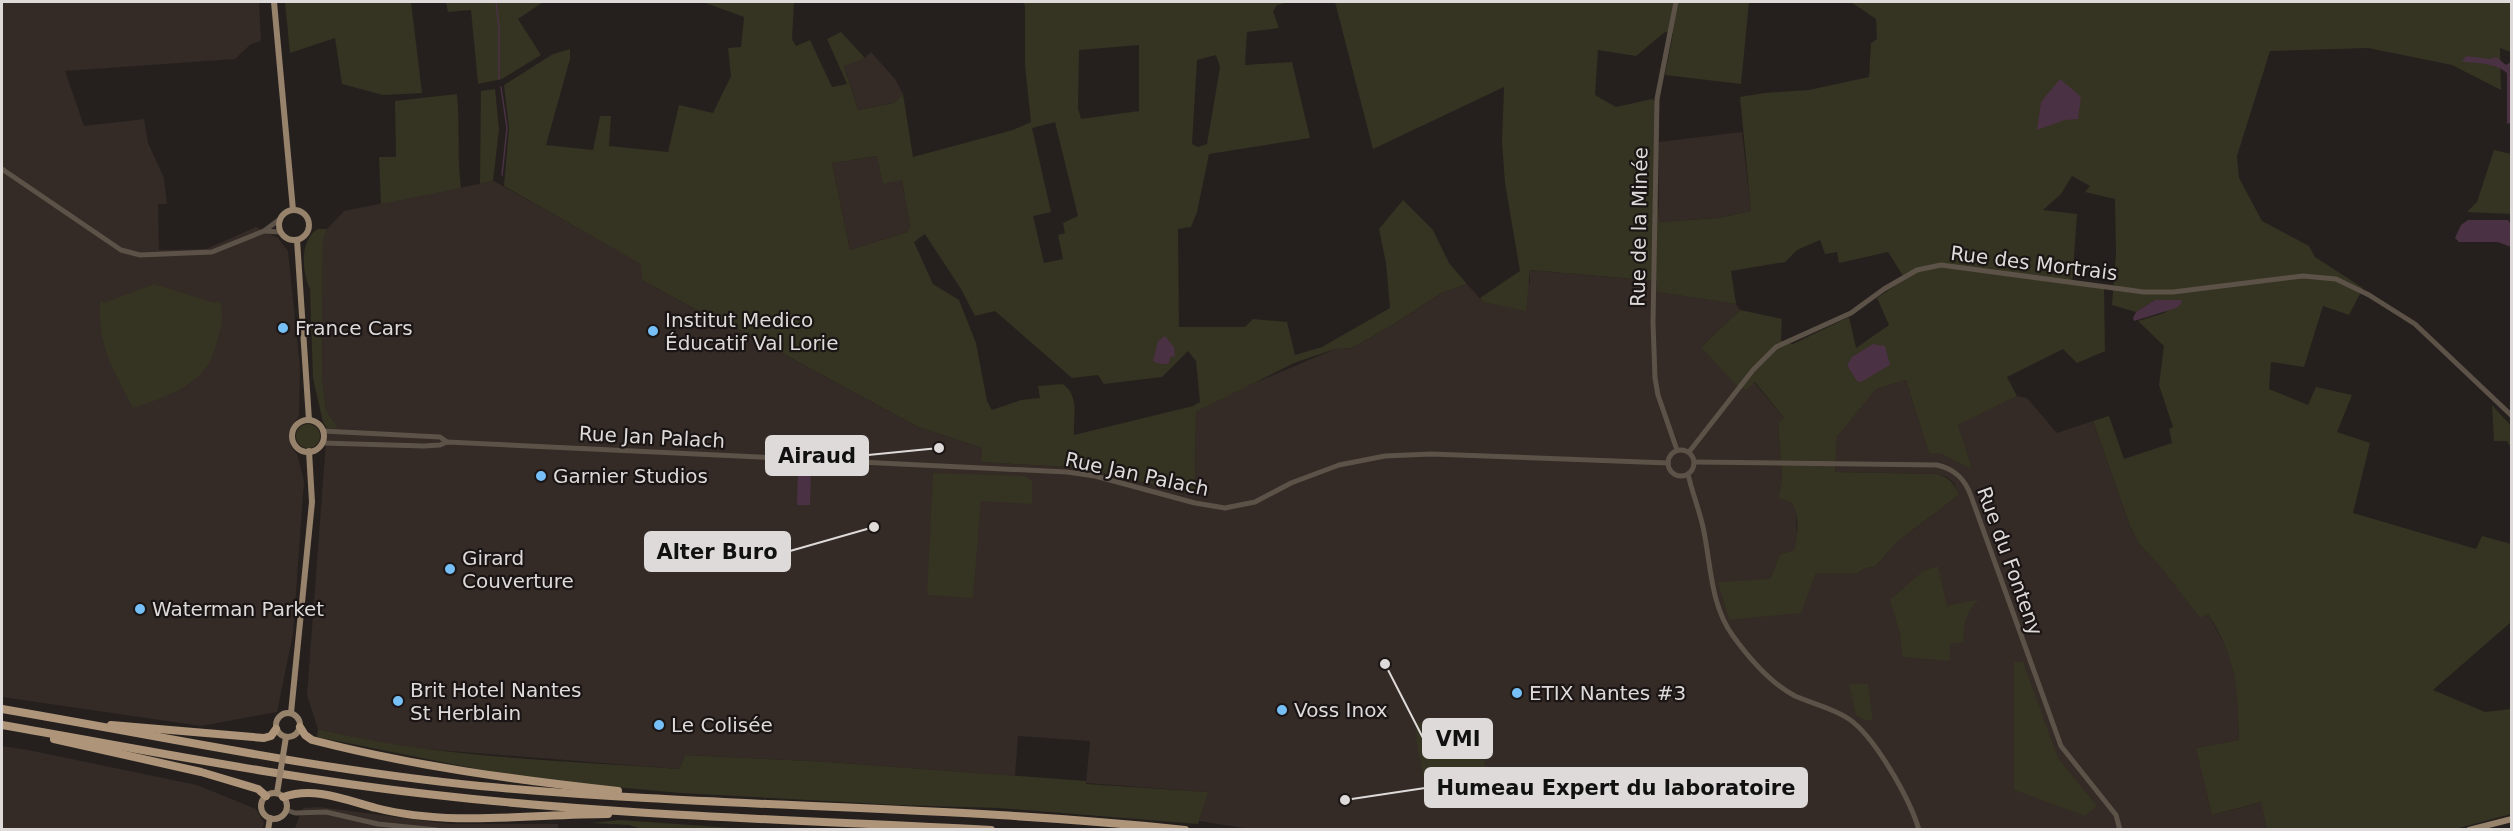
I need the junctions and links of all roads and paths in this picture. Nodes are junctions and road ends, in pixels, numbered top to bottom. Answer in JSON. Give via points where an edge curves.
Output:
{"nodes":[{"id":1,"x":274,"y":2,"type":"edge"},
{"id":2,"x":1676,"y":2,"type":"edge"},
{"id":3,"x":2,"y":169,"type":"edge"},
{"id":4,"x":293,"y":210,"type":"junction"},
{"id":5,"x":280,"y":219,"type":"junction"},
{"id":6,"x":264,"y":231,"type":"junction"},
{"id":7,"x":280,"y":232,"type":"junction"},
{"id":8,"x":297,"y":240,"type":"junction"},
{"id":9,"x":2511,"y":416,"type":"edge"},
{"id":10,"x":309,"y":420,"type":"junction"},
{"id":11,"x":323,"y":430,"type":"junction"},
{"id":12,"x":447,"y":442,"type":"junction"},
{"id":13,"x":322,"y":443,"type":"junction"},
{"id":14,"x":1677,"y":450,"type":"junction"},
{"id":15,"x":309,"y":452,"type":"junction"},
{"id":16,"x":1689,"y":452,"type":"junction"},
{"id":17,"x":1695,"y":462,"type":"junction"},
{"id":18,"x":1668,"y":463,"type":"junction"},
{"id":19,"x":1688,"y":474,"type":"junction"},
{"id":20,"x":2,"y":709,"type":"edge"},
{"id":21,"x":291,"y":713,"type":"junction"},
{"id":22,"x":2,"y":725,"type":"edge"},
{"id":23,"x":94,"y":726,"type":"junction"},
{"id":24,"x":300,"y":727,"type":"junction"},
{"id":25,"x":276,"y":729,"type":"junction"},
{"id":26,"x":40,"y":732,"type":"junction"},
{"id":27,"x":285,"y":737,"type":"junction"},
{"id":28,"x":280,"y":795,"type":"junction"},
{"id":29,"x":266,"y":796,"type":"junction"},
{"id":30,"x":624,"y":796,"type":"junction"},
{"id":31,"x":286,"y":810,"type":"junction"},
{"id":32,"x":678,"y":813,"type":"junction"},
{"id":33,"x":270,"y":818,"type":"junction"},
{"id":34,"x":2511,"y":819,"type":"edge"},
{"id":35,"x":268,"y":830,"type":"edge"},
{"id":36,"x":437,"y":830,"type":"edge"},
{"id":37,"x":991,"y":830,"type":"edge"},
{"id":38,"x":1185,"y":830,"type":"edge"},
{"id":39,"x":1919,"y":830,"type":"edge"},
{"id":40,"x":2120,"y":830,"type":"edge"},
{"id":41,"x":2469,"y":830,"type":"edge"}],
"edges":[{"from":1,"to":4,"type":"main road"},
{"from":2,"to":14,"type":"street","name":"Rue de la Minée","via":[[1657,99],[1653,323],[1655,378]]},
{"from":3,"to":6,"type":"street","via":[[89,230],[131,254],[207,253]]},
{"from":4,"to":5,"type":"main road"},
{"from":4,"to":8,"type":"main road","via":[[304,213],[310,223],[307,234]]},
{"from":5,"to":6,"type":"street"},
{"from":5,"to":7,"type":"main road"},
{"from":6,"to":7,"type":"street"},
{"from":7,"to":8,"type":"main road"},
{"from":8,"to":10,"type":"main road"},
{"from":9,"to":16,"type":"street","name":"Rue des Mortrais","via":[[2415,324],[2336,279],[2303,276],[2144,292],[1953,266],[1924,267],[1851,313],[1776,347],[1753,370]]},
{"from":10,"to":11,"type":"main road"},
{"from":10,"to":15,"type":"main road","via":[[299,423],[292,434],[297,447]]},
{"from":11,"to":12,"type":"street","name":"Rue Jan Palach","via":[[440,437]]},
{"from":11,"to":13,"type":"main road"},
{"from":12,"to":13,"type":"street","name":"Rue Jan Palach","via":[[440,446]]},
{"from":12,"to":18,"type":"street","name":"Rue Jan Palach","via":[[1067,472],[1225,508],[1255,502],[1317,472],[1384,456],[1431,454]]},
{"from":13,"to":15,"type":"main road"},
{"from":14,"to":16,"type":"street"},
{"from":14,"to":18,"type":"street"},
{"from":15,"to":21,"type":"main road","via":[[312,502]]},
{"from":16,"to":17,"type":"street"},
{"from":17,"to":19,"type":"street"},
{"from":17,"to":40,"type":"street","name":"Rue du Fonteny","via":[[1937,465],[1953,470],[1971,496],[2061,746],[2116,815]]},
{"from":18,"to":19,"type":"street","via":[[1675,474]]},
{"from":19,"to":39,"type":"street","via":[[1716,597],[1731,634],[1779,686],[1830,708],[1867,734],[1886,762]]},
{"from":20,"to":23,"type":"highway"},
{"from":21,"to":24,"type":"main road","via":[[299,718]]},
{"from":21,"to":25,"type":"main road","via":[[279,716]]},
{"from":22,"to":26,"type":"highway"},
{"from":23,"to":25,"type":"highway","via":[[100,723],[264,738]]},
{"from":23,"to":30,"type":"highway","via":[[384,775]]},
{"from":24,"to":27,"type":"main road","via":[[297,734]]},
{"from":24,"to":30,"type":"highway","via":[[312,740],[339,746],[507,779],[623,792]]},
{"from":25,"to":27,"type":"main road"},
{"from":26,"to":29,"type":"highway","via":[[42,736],[201,772],[258,789]]},
{"from":26,"to":32,"type":"highway","via":[[387,790],[525,804]]},
{"from":27,"to":28,"type":"main road","bridge":true},
{"from":28,"to":29,"type":"main road"},
{"from":28,"to":31,"type":"main road"},
{"from":28,"to":32,"type":"highway","via":[[305,792],[417,815],[675,817]]},
{"from":29,"to":33,"type":"main road","via":[[261,809]]},
{"from":30,"to":38,"type":"highway","via":[[1044,818]]},
{"from":31,"to":33,"type":"main road","via":[[279,818]]},
{"from":31,"to":36,"type":"street","via":[[326,812],[378,824]]},
{"from":32,"to":37,"type":"highway"},
{"from":33,"to":35,"type":"main road"},
{"from":34,"to":41,"type":"main road"}]}
